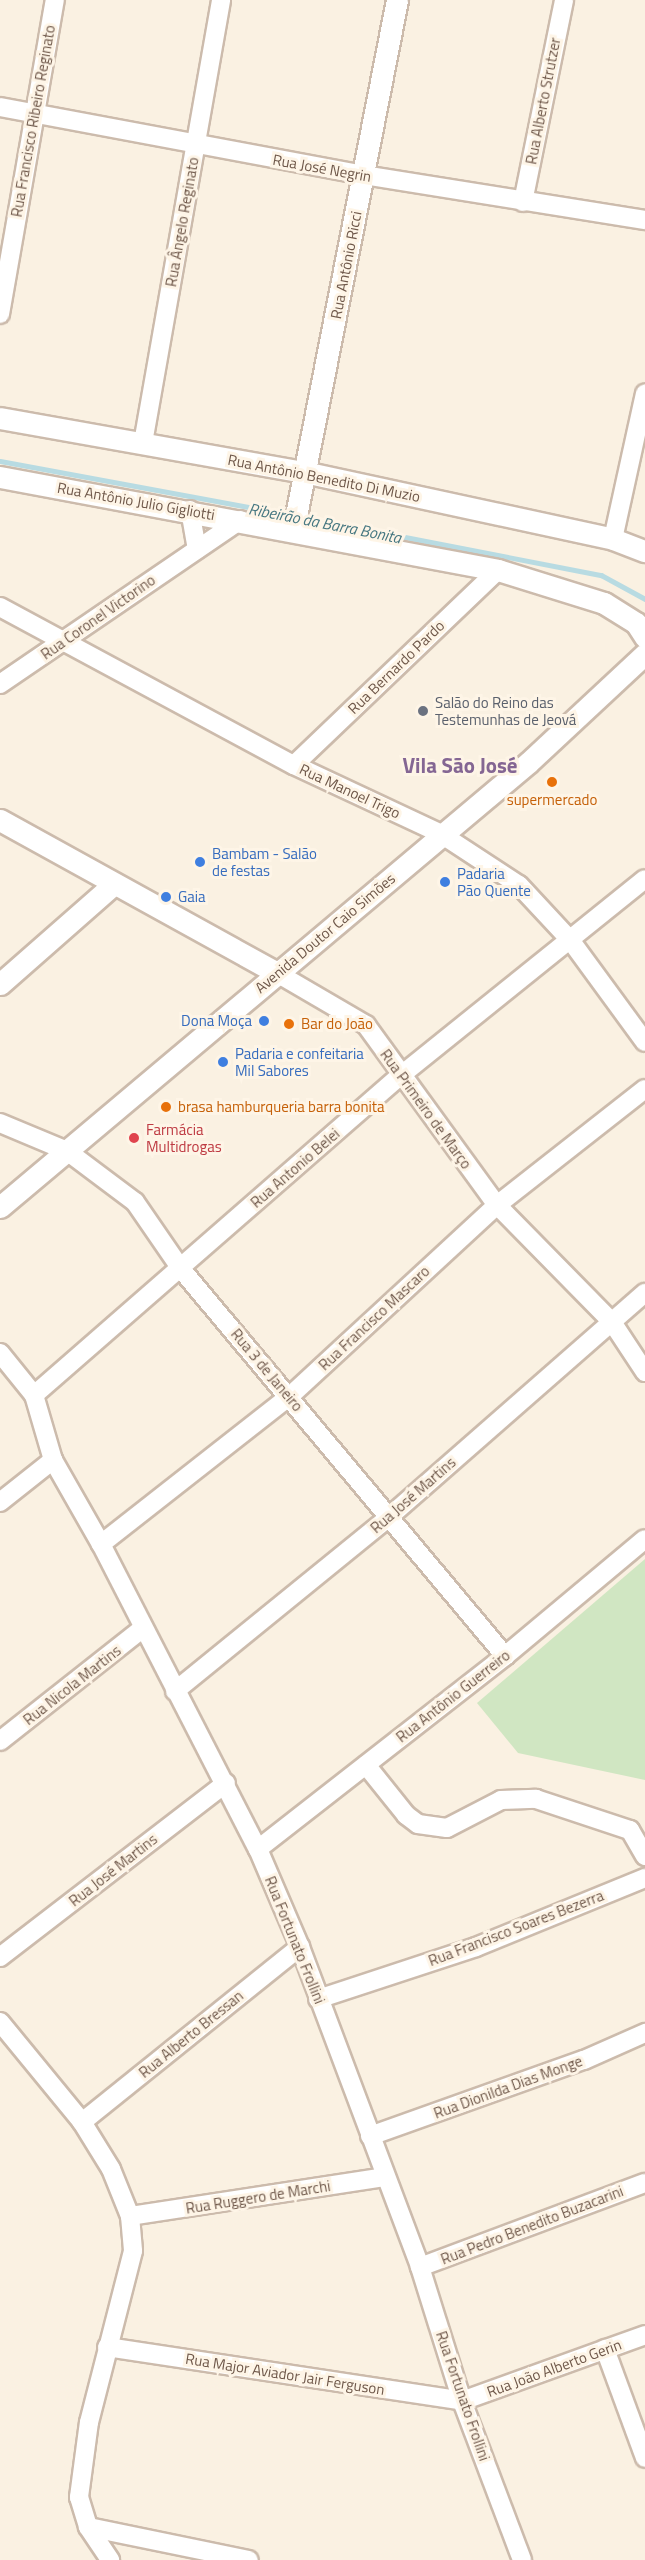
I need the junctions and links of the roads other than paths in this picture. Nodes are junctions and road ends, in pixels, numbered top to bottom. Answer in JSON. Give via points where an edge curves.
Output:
{"nodes":[{"id":1,"x":55,"y":0,"type":"edge"},
{"id":2,"x":221,"y":0,"type":"edge"},
{"id":3,"x":397,"y":0,"type":"edge"},
{"id":4,"x":564,"y":0,"type":"edge"},
{"id":5,"x":0,"y":107,"type":"edge"},
{"id":6,"x":33,"y":112,"type":"junction"},
{"id":7,"x":195,"y":146,"type":"junction"},
{"id":8,"x":364,"y":175,"type":"junction"},
{"id":9,"x":523,"y":202,"type":"junction"},
{"id":10,"x":645,"y":219,"type":"edge"},
{"id":11,"x":0,"y":314,"type":"edge"},
{"id":12,"x":645,"y":393,"type":"edge"},
{"id":13,"x":0,"y":418,"type":"edge"},
{"id":14,"x":143,"y":443,"type":"junction"},
{"id":15,"x":0,"y":477,"type":"edge"},
{"id":16,"x":302,"y":480,"type":"junction"},
{"id":17,"x":189,"y":510,"type":"junction"},
{"id":18,"x":240,"y":520,"type":"junction"},
{"id":19,"x":294,"y":524,"type":"junction"},
{"id":20,"x":613,"y":539,"type":"junction"},
{"id":21,"x":196,"y":549,"type":"junction"},
{"id":22,"x":645,"y":551,"type":"edge"},
{"id":23,"x":498,"y":570,"type":"junction"},
{"id":24,"x":0,"y":607,"type":"edge"},
{"id":25,"x":645,"y":637,"type":"edge"},
{"id":26,"x":63,"y":642,"type":"junction"},
{"id":27,"x":645,"y":654,"type":"edge"},
{"id":28,"x":0,"y":684,"type":"edge"},
{"id":29,"x":294,"y":765,"type":"junction"},
{"id":30,"x":0,"y":820,"type":"edge"},
{"id":31,"x":441,"y":834,"type":"junction"},
{"id":32,"x":645,"y":879,"type":"edge"},
{"id":33,"x":114,"y":884,"type":"junction"},
{"id":34,"x":571,"y":941,"type":"junction"},
{"id":35,"x":277,"y":973,"type":"junction"},
{"id":36,"x":0,"y":984,"type":"edge"},
{"id":37,"x":645,"y":1042,"type":"edge"},
{"id":38,"x":400,"y":1076,"type":"junction"},
{"id":39,"x":645,"y":1089,"type":"edge"},
{"id":40,"x":0,"y":1123,"type":"edge"},
{"id":41,"x":67,"y":1151,"type":"junction"},
{"id":42,"x":497,"y":1205,"type":"junction"},
{"id":43,"x":0,"y":1207,"type":"edge"},
{"id":44,"x":181,"y":1269,"type":"junction"},
{"id":45,"x":645,"y":1293,"type":"edge"},
{"id":46,"x":612,"y":1322,"type":"junction"},
{"id":47,"x":0,"y":1353,"type":"edge"},
{"id":48,"x":645,"y":1372,"type":"edge"},
{"id":49,"x":34,"y":1395,"type":"junction"},
{"id":50,"x":290,"y":1396,"type":"junction"},
{"id":51,"x":53,"y":1460,"type":"junction"},
{"id":52,"x":0,"y":1502,"type":"edge"},
{"id":53,"x":390,"y":1516,"type":"junction"},
{"id":54,"x":645,"y":1539,"type":"edge"},
{"id":55,"x":101,"y":1544,"type":"junction"},
{"id":56,"x":143,"y":1628,"type":"junction"},
{"id":57,"x":505,"y":1656,"type":"junction"},
{"id":58,"x":175,"y":1691,"type":"junction"},
{"id":59,"x":0,"y":1741,"type":"edge"},
{"id":60,"x":366,"y":1765,"type":"junction"},
{"id":61,"x":226,"y":1784,"type":"junction"},
{"id":62,"x":258,"y":1849,"type":"junction"},
{"id":63,"x":645,"y":1856,"type":"edge"},
{"id":64,"x":645,"y":1878,"type":"edge"},
{"id":65,"x":300,"y":1947,"type":"junction"},
{"id":66,"x":0,"y":1957,"type":"edge"},
{"id":67,"x":318,"y":1999,"type":"junction"},
{"id":68,"x":0,"y":2022,"type":"edge"},
{"id":69,"x":645,"y":2033,"type":"edge"},
{"id":70,"x":82,"y":2122,"type":"junction"},
{"id":71,"x":370,"y":2136,"type":"junction"},
{"id":72,"x":385,"y":2177,"type":"junction"},
{"id":73,"x":645,"y":2183,"type":"edge"},
{"id":74,"x":130,"y":2217,"type":"junction"},
{"id":75,"x":420,"y":2267,"type":"junction"},
{"id":76,"x":645,"y":2335,"type":"edge"},
{"id":77,"x":107,"y":2348,"type":"junction"},
{"id":78,"x":605,"y":2349,"type":"junction"},
{"id":79,"x":462,"y":2401,"type":"junction"},
{"id":80,"x":645,"y":2458,"type":"edge"},
{"id":81,"x":88,"y":2527,"type":"junction"},
{"id":82,"x":185,"y":2555,"type":"edge"},
{"id":83,"x":110,"y":2560,"type":"edge"},
{"id":84,"x":249,"y":2560,"type":"edge"},
{"id":85,"x":522,"y":2560,"type":"edge"}],
"edges":[{"from":1,"to":6,"type":"street","name":"Rua Francisco Ribeiro Reginato"},
{"from":2,"to":7,"type":"street","name":"Rua Ângelo Reginato"},
{"from":3,"to":8,"type":"street","name":"Rua Antônio Ricci"},
{"from":4,"to":9,"type":"street","name":"Rua Alberto Strutzer"},
{"from":5,"to":6,"type":"street","name":"Rua José Negrin"},
{"from":6,"to":7,"type":"street","name":"Rua José Negrin"},
{"from":6,"to":11,"type":"street","name":"Rua Francisco Ribeiro Reginato"},
{"from":7,"to":8,"type":"street","name":"Rua José Negrin"},
{"from":7,"to":14,"type":"street","name":"Rua Ângelo Reginato"},
{"from":8,"to":9,"type":"street","name":"Rua José Negrin"},
{"from":8,"to":16,"type":"street","name":"Rua Antônio Ricci"},
{"from":9,"to":10,"type":"street","name":"Rua José Negrin"},
{"from":12,"to":20,"type":"street"},
{"from":13,"to":14,"type":"street","name":"Rua Antônio Benedito Di Muzio"},
{"from":14,"to":16,"type":"street","name":"Rua Antônio Benedito Di Muzio"},
{"from":15,"to":17,"type":"street","name":"Rua Antônio Julio Gigliotti"},
{"from":16,"to":19,"type":"street","name":"Rua Antônio Ricci"},
{"from":16,"to":20,"type":"street","name":"Rua Antônio Benedito Di Muzio"},
{"from":17,"to":18,"type":"street","name":"Rua Antônio Julio Gigliotti"},
{"from":17,"to":21,"type":"street"},
{"from":18,"to":19,"type":"street","name":"Rua Antônio Julio Gigliotti"},
{"from":18,"to":21,"type":"street","name":"Rua Coronel Victorino"},
{"from":19,"to":23,"type":"street","name":"Rua Antônio Julio Gigliotti"},
{"from":20,"to":22,"type":"street","name":"Rua Antônio Benedito Di Muzio"},
{"from":21,"to":26,"type":"street","name":"Rua Coronel Victorino"},
{"from":23,"to":25,"type":"street","name":"Rua Antônio Julio Gigliotti","via":[[604,603],[636,623]]},
{"from":23,"to":29,"type":"street","name":"Rua Bernardo Pardo"},
{"from":24,"to":26,"type":"street","name":"Rua Manoel Trigo"},
{"from":26,"to":28,"type":"street","name":"Rua Coronel Victorino"},
{"from":26,"to":29,"type":"street","name":"Rua Manoel Trigo"},
{"from":27,"to":31,"type":"street","name":"Avenida Doutor Caio Simões","via":[[529,762]]},
{"from":29,"to":31,"type":"street","name":"Rua Manoel Trigo"},
{"from":30,"to":33,"type":"street","name":"Rua Primeiro de Março"},
{"from":31,"to":34,"type":"street","name":"Rua Manoel Trigo","via":[[519,885]]},
{"from":31,"to":35,"type":"street","name":"Avenida Doutor Caio Simões"},
{"from":32,"to":34,"type":"street","name":"Rua Antonio Belei"},
{"from":33,"to":35,"type":"street","name":"Rua Primeiro de Março"},
{"from":33,"to":36,"type":"street"},
{"from":34,"to":37,"type":"street","name":"Rua Manoel Trigo"},
{"from":34,"to":38,"type":"street","name":"Rua Antonio Belei"},
{"from":35,"to":38,"type":"street","name":"Rua Primeiro de Março","via":[[366,1025]]},
{"from":35,"to":41,"type":"street","name":"Avenida Doutor Caio Simões"},
{"from":38,"to":42,"type":"street","name":"Rua Primeiro de Março"},
{"from":38,"to":44,"type":"street","name":"Rua Antonio Belei"},
{"from":39,"to":42,"type":"street","name":"Rua Francisco Mascaro"},
{"from":40,"to":41,"type":"street","name":"Rua 3 de Janeiro"},
{"from":41,"to":43,"type":"street","name":"Avenida Doutor Caio Simões"},
{"from":41,"to":44,"type":"street","name":"Rua 3 de Janeiro","via":[[135,1202]]},
{"from":42,"to":46,"type":"street","name":"Rua Primeiro de Março"},
{"from":42,"to":50,"type":"street","name":"Rua Francisco Mascaro"},
{"from":44,"to":49,"type":"street","name":"Rua Antonio Belei"},
{"from":44,"to":50,"type":"street","name":"Rua 3 de Janeiro"},
{"from":45,"to":46,"type":"street","name":"Rua José Martins"},
{"from":46,"to":48,"type":"street","name":"Rua Primeiro de Março"},
{"from":46,"to":53,"type":"street","name":"Rua José Martins"},
{"from":47,"to":49,"type":"street","name":"Rua Fortunato Frollini"},
{"from":49,"to":51,"type":"street","name":"Rua Fortunato Frollini"},
{"from":50,"to":53,"type":"street","name":"Rua 3 de Janeiro"},
{"from":50,"to":55,"type":"street","name":"Rua Francisco Mascaro"},
{"from":51,"to":52,"type":"street"},
{"from":51,"to":55,"type":"street","name":"Rua Fortunato Frollini"},
{"from":53,"to":57,"type":"street","name":"Rua 3 de Janeiro"},
{"from":53,"to":58,"type":"street","name":"Rua José Martins"},
{"from":54,"to":57,"type":"street","name":"Rua Antônio Guerreiro"},
{"from":55,"to":56,"type":"street","name":"Rua Fortunato Frollini"},
{"from":56,"to":58,"type":"street","name":"Rua Fortunato Frollini"},
{"from":56,"to":59,"type":"street","name":"Rua Nicola Martins"},
{"from":57,"to":60,"type":"street","name":"Rua Antônio Guerreiro"},
{"from":58,"to":61,"type":"street","name":"Rua Fortunato Frollini"},
{"from":60,"to":62,"type":"street","name":"Rua Antônio Guerreiro"},
{"from":60,"to":63,"type":"street","via":[[406,1815],[418,1824],[447,1828],[501,1800],[536,1799],[630,1830]]},
{"from":61,"to":62,"type":"street","name":"Rua Fortunato Frollini"},
{"from":61,"to":66,"type":"street","name":"Rua José Martins"},
{"from":62,"to":65,"type":"street","name":"Rua Fortunato Frollini"},
{"from":64,"to":67,"type":"street","name":"Rua Francisco Soares Bezerra","via":[[476,1947]]},
{"from":65,"to":67,"type":"street","name":"Rua Fortunato Frollini"},
{"from":65,"to":70,"type":"street","name":"Rua Alberto Bressan"},
{"from":67,"to":71,"type":"street","name":"Rua Fortunato Frollini"},
{"from":68,"to":70,"type":"street"},
{"from":69,"to":71,"type":"street","name":"Rua Dionilda Dias Monge","via":[[584,2060]]},
{"from":70,"to":74,"type":"street","via":[[111,2169]]},
{"from":71,"to":72,"type":"street","name":"Rua Fortunato Frollini"},
{"from":72,"to":74,"type":"street","name":"Rua Ruggero de Marchi"},
{"from":72,"to":75,"type":"street","name":"Rua Fortunato Frollini"},
{"from":73,"to":75,"type":"street","name":"Rua Pedro Benedito Buzacarini"},
{"from":74,"to":77,"type":"street","via":[[133,2252]]},
{"from":75,"to":79,"type":"street","name":"Rua Fortunato Frollini"},
{"from":76,"to":78,"type":"street","name":"Rua João Alberto Gerin"},
{"from":77,"to":79,"type":"street","name":"Rua Major Aviador Jair Ferguson"},
{"from":77,"to":81,"type":"street","via":[[82,2462],[79,2497]]},
{"from":78,"to":79,"type":"street","name":"Rua João Alberto Gerin"},
{"from":78,"to":80,"type":"street"},
{"from":79,"to":85,"type":"street","name":"Rua Fortunato Frollini"},
{"from":81,"to":82,"type":"street"},
{"from":81,"to":83,"type":"street"},
{"from":82,"to":84,"type":"street"}]}
